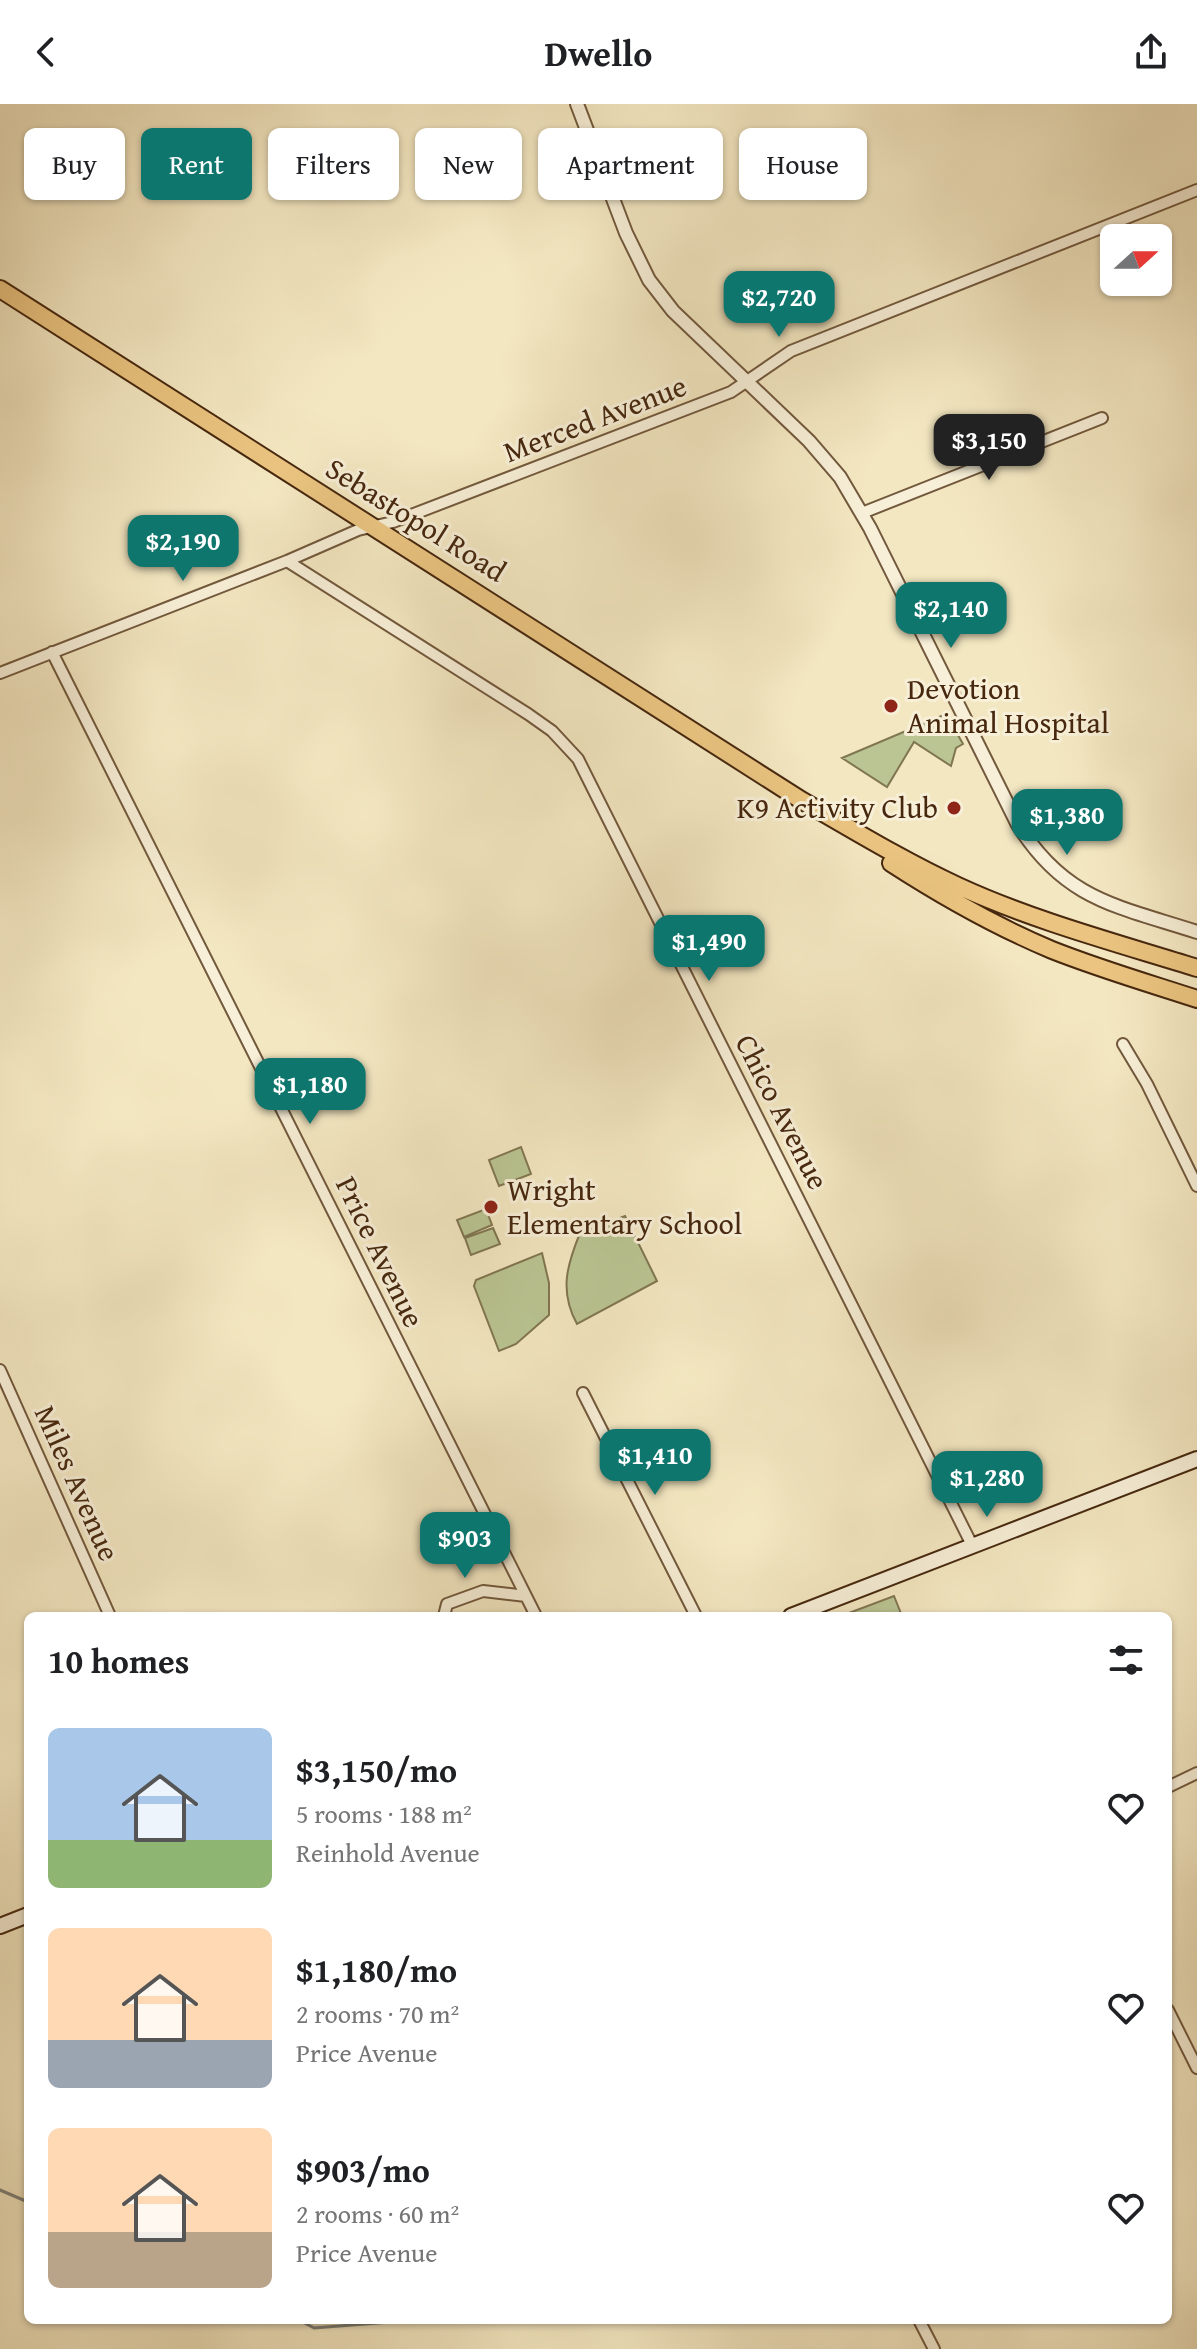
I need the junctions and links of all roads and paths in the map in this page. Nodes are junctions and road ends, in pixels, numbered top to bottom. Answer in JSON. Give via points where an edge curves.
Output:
{"nodes":[{"id":1,"x":577,"y":104,"type":"edge"},
{"id":2,"x":1197,"y":190,"type":"edge"},
{"id":3,"x":0,"y":289,"type":"edge"},
{"id":4,"x":747,"y":382,"type":"junction"},
{"id":5,"x":1102,"y":418,"type":"dead end"},
{"id":6,"x":862,"y":513,"type":"junction"},
{"id":7,"x":375,"y":526,"type":"junction"},
{"id":8,"x":287,"y":561,"type":"junction"},
{"id":9,"x":52,"y":652,"type":"junction"},
{"id":10,"x":0,"y":673,"type":"edge"},
{"id":11,"x":801,"y":800,"type":"junction"},
{"id":12,"x":1197,"y":932,"type":"edge"},
{"id":13,"x":1197,"y":968,"type":"edge"},
{"id":14,"x":1197,"y":999,"type":"edge"},
{"id":15,"x":1123,"y":1044,"type":"dead end"},
{"id":16,"x":1197,"y":1186,"type":"edge"},
{"id":17,"x":0,"y":1370,"type":"edge"},
{"id":18,"x":583,"y":1393,"type":"dead end"},
{"id":19,"x":1197,"y":1459,"type":"edge"},
{"id":20,"x":972,"y":1545,"type":"junction"},
{"id":21,"x":526,"y":1596,"type":"junction"},
{"id":22,"x":108,"y":1612,"type":"edge"},
{"id":23,"x":445,"y":1612,"type":"edge"},
{"id":24,"x":534,"y":1612,"type":"edge"},
{"id":25,"x":694,"y":1612,"type":"edge"},
{"id":26,"x":801,"y":1612,"type":"edge"},
{"id":27,"x":1197,"y":1773,"type":"edge"},
{"id":28,"x":1172,"y":1785,"type":"edge"},
{"id":29,"x":24,"y":1917,"type":"edge"},
{"id":30,"x":0,"y":1926,"type":"edge"},
{"id":31,"x":1172,"y":2017,"type":"edge"},
{"id":32,"x":1195,"y":2060,"type":"edge"},
{"id":33,"x":921,"y":2324,"type":"edge"},
{"id":34,"x":934,"y":2349,"type":"edge"}],
"edges":[{"from":1,"to":4,"type":"street","via":[[649,280],[673,311]]},
{"from":2,"to":4,"type":"street","name":"Merced Avenue","via":[[791,351]]},
{"from":3,"to":7,"type":"main road","name":"Sebastopol Road"},
{"from":4,"to":6,"type":"street","via":[[831,465]]},
{"from":4,"to":7,"type":"street","name":"Merced Avenue"},
{"from":5,"to":6,"type":"street"},
{"from":6,"to":12,"type":"street","via":[[1036,853],[1087,894]]},
{"from":7,"to":8,"type":"street","name":"Merced Avenue"},
{"from":7,"to":11,"type":"main road","name":"Sebastopol Road"},
{"from":8,"to":9,"type":"street","name":"Merced Avenue"},
{"from":8,"to":20,"type":"street","name":"Chico Avenue","via":[[528,714],[578,759]]},
{"from":9,"to":10,"type":"street","name":"Merced Avenue"},
{"from":9,"to":21,"type":"street","name":"Price Avenue"},
{"from":11,"to":13,"type":"main road","name":"Sebastopol Road","via":[[970,891]]},
{"from":11,"to":14,"type":"main road","name":"Sebastopol Road","via":[[901,870],[1001,927]]},
{"from":15,"to":16,"type":"street"},
{"from":17,"to":22,"type":"street","name":"Miles Avenue"},
{"from":18,"to":25,"type":"street"},
{"from":19,"to":20,"type":"main road"},
{"from":20,"to":26,"type":"main road"},
{"from":21,"to":23,"type":"street","via":[[483,1591],[447,1604]]},
{"from":21,"to":24,"type":"street","name":"Price Avenue"},
{"from":27,"to":28,"type":"street"},
{"from":29,"to":30,"type":"main road"},
{"from":31,"to":32,"type":"street"},
{"from":33,"to":34,"type":"street"}]}
